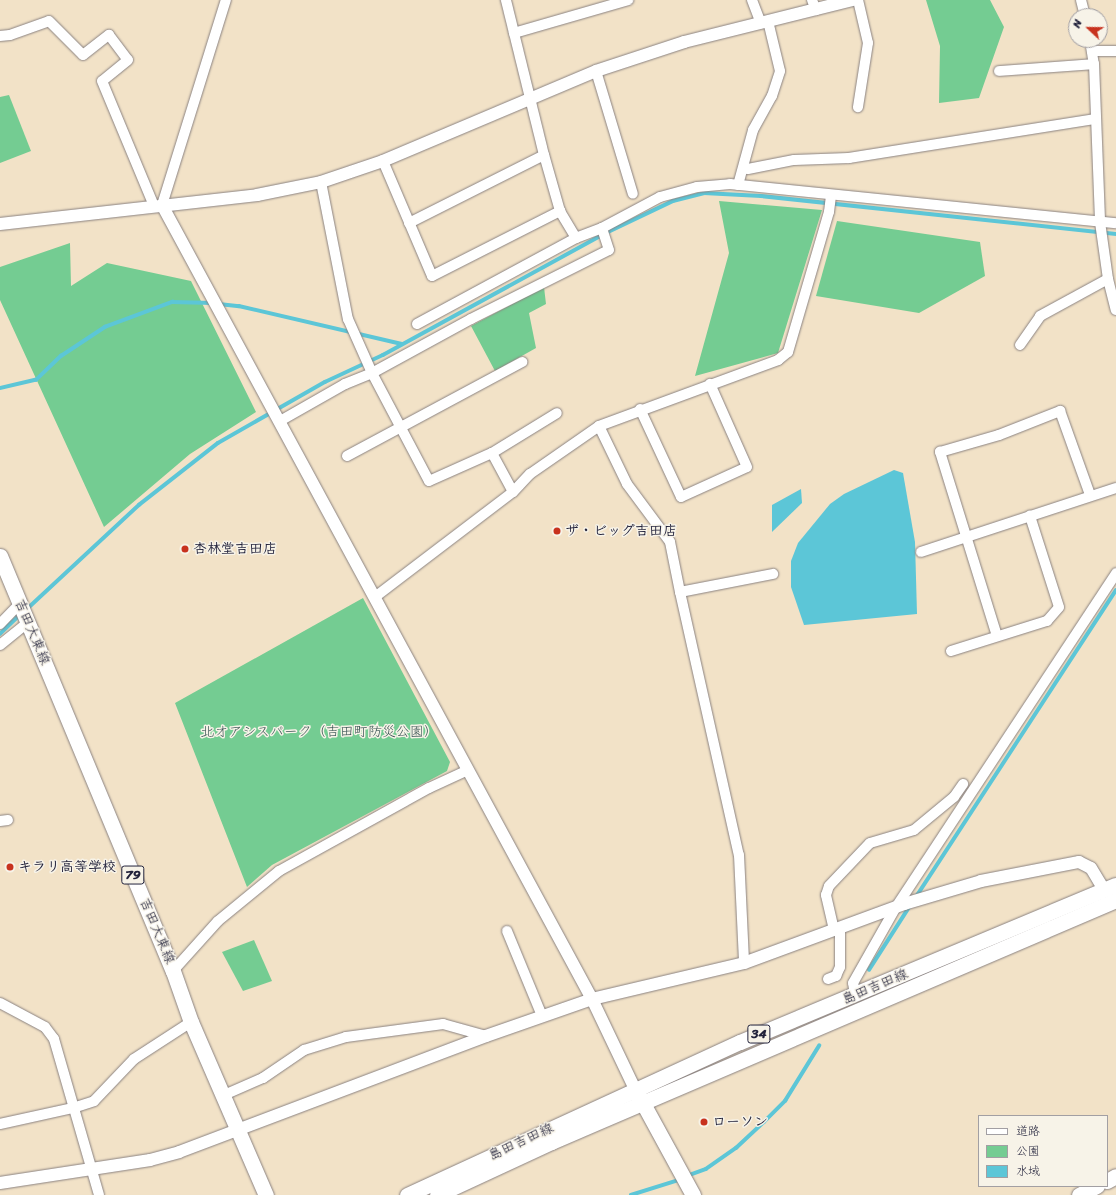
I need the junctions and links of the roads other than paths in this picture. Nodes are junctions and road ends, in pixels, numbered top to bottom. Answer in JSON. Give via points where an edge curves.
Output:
{"nodes":[{"id":1,"x":226,"y":0,"type":"edge"},
{"id":2,"x":506,"y":0,"type":"edge"},
{"id":3,"x":628,"y":0,"type":"edge"},
{"id":4,"x":752,"y":0,"type":"edge"},
{"id":5,"x":854,"y":0,"type":"edge"},
{"id":6,"x":858,"y":0,"type":"edge"},
{"id":7,"x":814,"y":5,"type":"edge"},
{"id":8,"x":765,"y":22,"type":"junction"},
{"id":9,"x":514,"y":33,"type":"junction"},
{"id":10,"x":0,"y":36,"type":"edge"},
{"id":11,"x":1091,"y":48,"type":"edge"},
{"id":12,"x":1092,"y":51,"type":"junction"},
{"id":13,"x":1116,"y":51,"type":"edge"},
{"id":14,"x":1094,"y":64,"type":"junction"},
{"id":15,"x":596,"y":71,"type":"junction"},
{"id":16,"x":999,"y":71,"type":"dead end"},
{"id":17,"x":528,"y":99,"type":"junction"},
{"id":18,"x":858,"y":107,"type":"dead end"},
{"id":19,"x":1094,"y":119,"type":"junction"},
{"id":20,"x":544,"y":155,"type":"junction"},
{"id":21,"x":383,"y":161,"type":"junction"},
{"id":22,"x":748,"y":169,"type":"dead end"},
{"id":23,"x":321,"y":182,"type":"junction"},
{"id":24,"x":738,"y":185,"type":"junction"},
{"id":25,"x":633,"y":194,"type":"dead end"},
{"id":26,"x":830,"y":197,"type":"junction"},
{"id":27,"x":158,"y":206,"type":"junction"},
{"id":28,"x":560,"y":211,"type":"junction"},
{"id":29,"x":409,"y":223,"type":"junction"},
{"id":30,"x":1100,"y":223,"type":"junction"},
{"id":31,"x":1116,"y":223,"type":"edge"},
{"id":32,"x":0,"y":224,"type":"edge"},
{"id":33,"x":602,"y":228,"type":"junction"},
{"id":34,"x":576,"y":238,"type":"junction"},
{"id":35,"x":1108,"y":279,"type":"junction"},
{"id":36,"x":1116,"y":310,"type":"edge"},
{"id":37,"x":417,"y":324,"type":"dead end"},
{"id":38,"x":1020,"y":345,"type":"dead end"},
{"id":39,"x":522,"y":362,"type":"dead end"},
{"id":40,"x":371,"y":371,"type":"junction"},
{"id":41,"x":710,"y":384,"type":"junction"},
{"id":42,"x":640,"y":409,"type":"junction"},
{"id":43,"x":558,"y":414,"type":"dead end"},
{"id":44,"x":279,"y":419,"type":"junction"},
{"id":45,"x":599,"y":426,"type":"junction"},
{"id":46,"x":400,"y":427,"type":"junction"},
{"id":47,"x":492,"y":453,"type":"junction"},
{"id":48,"x":346,"y":456,"type":"dead end"},
{"id":49,"x":1116,"y":488,"type":"edge"},
{"id":50,"x":513,"y":492,"type":"junction"},
{"id":51,"x":1090,"y":495,"type":"junction"},
{"id":52,"x":1030,"y":516,"type":"junction"},
{"id":53,"x":965,"y":538,"type":"junction"},
{"id":54,"x":921,"y":552,"type":"dead end"},
{"id":55,"x":0,"y":556,"type":"edge"},
{"id":56,"x":1116,"y":573,"type":"edge"},
{"id":57,"x":773,"y":574,"type":"dead end"},
{"id":58,"x":680,"y":592,"type":"junction"},
{"id":59,"x":375,"y":598,"type":"junction"},
{"id":60,"x":20,"y":604,"type":"junction"},
{"id":61,"x":28,"y":621,"type":"junction"},
{"id":62,"x":0,"y":624,"type":"edge"},
{"id":63,"x":996,"y":636,"type":"junction"},
{"id":64,"x":0,"y":645,"type":"edge"},
{"id":65,"x":951,"y":651,"type":"dead end"},
{"id":66,"x":468,"y":770,"type":"junction"},
{"id":67,"x":963,"y":784,"type":"dead end"},
{"id":68,"x":1110,"y":888,"type":"edge"},
{"id":69,"x":1116,"y":900,"type":"edge"},
{"id":70,"x":900,"y":906,"type":"junction"},
{"id":71,"x":837,"y":929,"type":"junction"},
{"id":72,"x":507,"y":931,"type":"dead end"},
{"id":73,"x":744,"y":963,"type":"junction"},
{"id":74,"x":173,"y":971,"type":"junction"},
{"id":75,"x":828,"y":979,"type":"dead end"},
{"id":76,"x":855,"y":995,"type":"junction"},
{"id":77,"x":592,"y":999,"type":"junction"},
{"id":78,"x":0,"y":1003,"type":"edge"},
{"id":79,"x":542,"y":1016,"type":"junction"},
{"id":80,"x":191,"y":1022,"type":"junction"},
{"id":81,"x":486,"y":1036,"type":"junction"},
{"id":82,"x":635,"y":1088,"type":"junction"},
{"id":83,"x":224,"y":1095,"type":"junction"},
{"id":84,"x":643,"y":1103,"type":"junction"},
{"id":85,"x":73,"y":1108,"type":"junction"},
{"id":86,"x":0,"y":1124,"type":"edge"},
{"id":87,"x":239,"y":1131,"type":"junction"},
{"id":88,"x":92,"y":1170,"type":"junction"},
{"id":89,"x":0,"y":1183,"type":"edge"},
{"id":90,"x":1095,"y":1187,"type":"edge"},
{"id":91,"x":690,"y":1190,"type":"edge"},
{"id":92,"x":99,"y":1195,"type":"edge"},
{"id":93,"x":266,"y":1195,"type":"edge"},
{"id":94,"x":407,"y":1195,"type":"edge"},
{"id":95,"x":437,"y":1195,"type":"edge"},
{"id":96,"x":1079,"y":1195,"type":"edge"}],
"edges":[{"from":1,"to":27,"type":"street"},
{"from":2,"to":9,"type":"street"},
{"from":3,"to":9,"type":"street"},
{"from":4,"to":8,"type":"street"},
{"from":5,"to":7,"type":"street"},
{"from":6,"to":18,"type":"street","via":[[868,43]]},
{"from":7,"to":8,"type":"street"},
{"from":8,"to":15,"type":"street","via":[[684,42]]},
{"from":8,"to":24,"type":"street","via":[[780,71],[772,96],[753,130]]},
{"from":9,"to":17,"type":"street"},
{"from":10,"to":27,"type":"street","via":[[49,21],[83,55],[108,34],[128,60],[102,81]]},
{"from":11,"to":12,"type":"street"},
{"from":12,"to":13,"type":"street"},
{"from":12,"to":14,"type":"street"},
{"from":14,"to":16,"type":"street"},
{"from":14,"to":19,"type":"street"},
{"from":15,"to":17,"type":"street"},
{"from":15,"to":25,"type":"street"},
{"from":17,"to":20,"type":"street"},
{"from":17,"to":21,"type":"street"},
{"from":19,"to":22,"type":"street","via":[[849,158],[794,160]]},
{"from":19,"to":30,"type":"street"},
{"from":20,"to":28,"type":"street"},
{"from":20,"to":29,"type":"street"},
{"from":21,"to":23,"type":"street"},
{"from":21,"to":29,"type":"street"},
{"from":23,"to":27,"type":"street","via":[[257,195]]},
{"from":23,"to":40,"type":"street","via":[[350,325]]},
{"from":24,"to":26,"type":"street"},
{"from":24,"to":33,"type":"street","via":[[697,187],[660,197]]},
{"from":26,"to":30,"type":"street"},
{"from":26,"to":41,"type":"street","via":[[829,212],[788,352],[778,360]]},
{"from":27,"to":32,"type":"street"},
{"from":27,"to":44,"type":"street","via":[[213,296]]},
{"from":28,"to":29,"type":"street","via":[[432,276]]},
{"from":28,"to":34,"type":"street"},
{"from":30,"to":31,"type":"street"},
{"from":30,"to":35,"type":"street"},
{"from":33,"to":34,"type":"street"},
{"from":33,"to":40,"type":"street","via":[[609,250]]},
{"from":34,"to":37,"type":"street"},
{"from":35,"to":36,"type":"street"},
{"from":35,"to":38,"type":"street","via":[[1040,316]]},
{"from":39,"to":46,"type":"street"},
{"from":40,"to":44,"type":"street"},
{"from":40,"to":46,"type":"street"},
{"from":41,"to":42,"type":"street"},
{"from":41,"to":42,"type":"street","via":[[747,467],[681,497]]},
{"from":42,"to":45,"type":"street"},
{"from":43,"to":47,"type":"street"},
{"from":44,"to":59,"type":"street"},
{"from":45,"to":50,"type":"street","via":[[530,474]]},
{"from":45,"to":58,"type":"street","via":[[626,484],[670,542]]},
{"from":46,"to":47,"type":"street","via":[[429,481]]},
{"from":46,"to":48,"type":"street"},
{"from":47,"to":50,"type":"street"},
{"from":49,"to":51,"type":"street"},
{"from":50,"to":59,"type":"street"},
{"from":51,"to":52,"type":"street"},
{"from":51,"to":53,"type":"street","via":[[1060,411],[999,435],[940,452]]},
{"from":52,"to":53,"type":"street"},
{"from":52,"to":63,"type":"street","via":[[1058,607],[1047,621]]},
{"from":53,"to":54,"type":"street"},
{"from":53,"to":63,"type":"street"},
{"from":55,"to":60,"type":"main road","name":"吉田大東線","number":"79"},
{"from":56,"to":70,"type":"street"},
{"from":57,"to":58,"type":"street"},
{"from":58,"to":73,"type":"street","via":[[738,855]]},
{"from":59,"to":66,"type":"street"},
{"from":60,"to":61,"type":"main road","name":"吉田大東線","number":"79"},
{"from":60,"to":62,"type":"street"},
{"from":61,"to":64,"type":"street"},
{"from":61,"to":74,"type":"main road","name":"吉田大東線","number":"79"},
{"from":63,"to":65,"type":"street"},
{"from":66,"to":74,"type":"street","via":[[429,788],[279,871],[218,921]]},
{"from":66,"to":77,"type":"street"},
{"from":67,"to":71,"type":"street","via":[[954,797],[914,830],[870,843],[829,886],[826,895]]},
{"from":68,"to":70,"type":"street","via":[[1091,868],[1079,862],[981,880]]},
{"from":68,"to":76,"type":"main road","name":"島田吉田線","number":"34"},
{"from":69,"to":84,"type":"main road","name":"島田吉田線","number":"34"},
{"from":70,"to":71,"type":"street"},
{"from":70,"to":76,"type":"street","via":[[852,983]]},
{"from":71,"to":73,"type":"street"},
{"from":71,"to":75,"type":"street","via":[[840,967],[836,976]]},
{"from":72,"to":79,"type":"street"},
{"from":73,"to":77,"type":"street"},
{"from":74,"to":80,"type":"main road","name":"吉田大東線","number":"79"},
{"from":76,"to":82,"type":"main road","name":"島田吉田線","number":"34"},
{"from":77,"to":79,"type":"street"},
{"from":77,"to":82,"type":"street"},
{"from":78,"to":85,"type":"street","via":[[45,1027],[54,1039]]},
{"from":79,"to":81,"type":"street"},
{"from":80,"to":83,"type":"main road","name":"吉田大東線","number":"79"},
{"from":80,"to":85,"type":"street","via":[[134,1059],[94,1101]]},
{"from":81,"to":83,"type":"street","via":[[443,1024],[346,1037],[304,1050],[263,1078]]},
{"from":81,"to":87,"type":"street"},
{"from":82,"to":84,"type":"main road"},
{"from":82,"to":94,"type":"main road","name":"島田吉田線","number":"34"},
{"from":83,"to":87,"type":"main road","name":"吉田大東線","number":"79"},
{"from":84,"to":91,"type":"main road"},
{"from":84,"to":95,"type":"main road","name":"島田吉田線","number":"34"},
{"from":85,"to":86,"type":"street"},
{"from":85,"to":88,"type":"street"},
{"from":87,"to":88,"type":"street","via":[[179,1152]]},
{"from":87,"to":93,"type":"main road","name":"吉田大東線","number":"79"},
{"from":88,"to":89,"type":"street"},
{"from":88,"to":92,"type":"street"},
{"from":90,"to":96,"type":"main road"}]}
